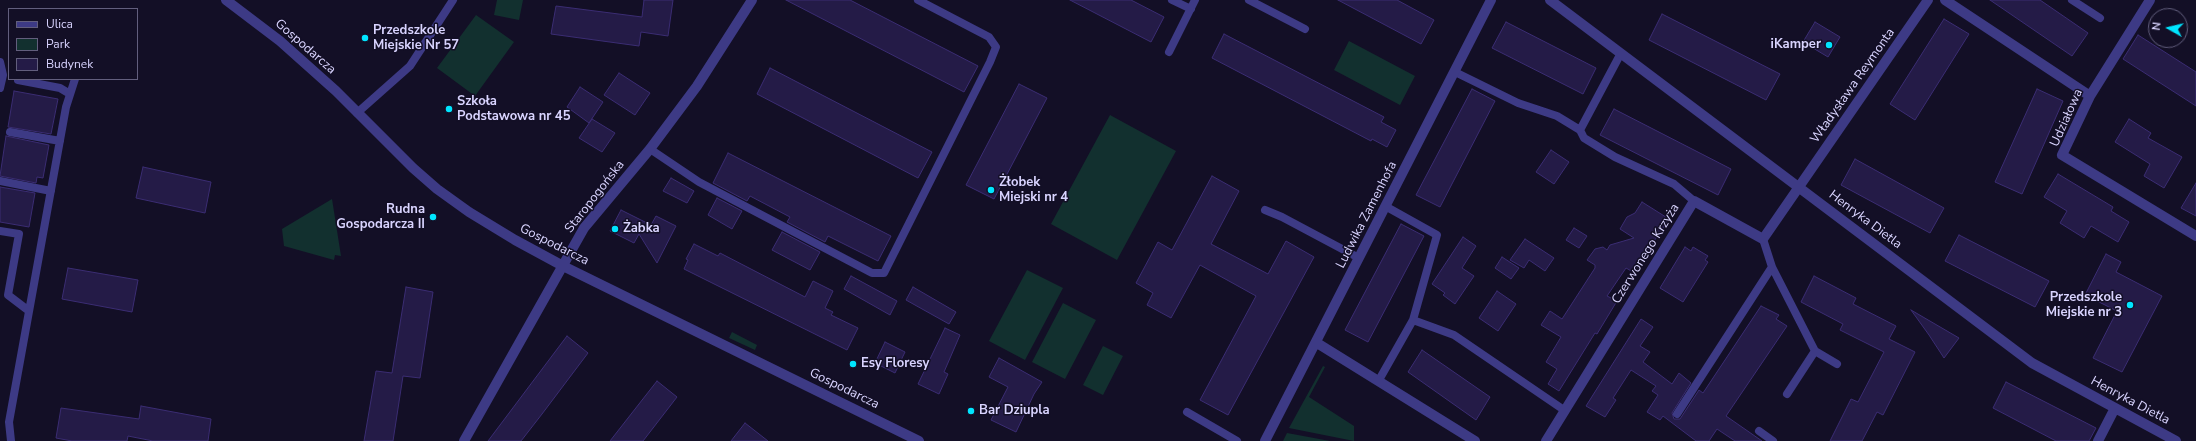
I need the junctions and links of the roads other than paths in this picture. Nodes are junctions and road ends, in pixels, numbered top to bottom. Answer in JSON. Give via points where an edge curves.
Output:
{"nodes":[{"id":1,"x":226,"y":0,"type":"edge"},
{"id":2,"x":453,"y":0,"type":"edge"},
{"id":3,"x":752,"y":0,"type":"edge"},
{"id":4,"x":918,"y":0,"type":"edge"},
{"id":5,"x":1172,"y":0,"type":"edge"},
{"id":6,"x":1196,"y":0,"type":"edge"},
{"id":7,"x":1249,"y":0,"type":"edge"},
{"id":8,"x":1491,"y":0,"type":"edge"},
{"id":9,"x":1550,"y":0,"type":"edge"},
{"id":10,"x":1928,"y":0,"type":"edge"},
{"id":11,"x":1945,"y":0,"type":"edge"},
{"id":12,"x":2072,"y":0,"type":"edge"},
{"id":13,"x":2150,"y":0,"type":"edge"},
{"id":14,"x":1191,"y":9,"type":"junction"},
{"id":15,"x":2100,"y":18,"type":"dead end"},
{"id":16,"x":1305,"y":29,"type":"dead end"},
{"id":17,"x":1169,"y":52,"type":"dead end"},
{"id":18,"x":1621,"y":53,"type":"junction"},
{"id":19,"x":0,"y":62,"type":"edge"},
{"id":20,"x":1455,"y":72,"type":"junction"},
{"id":21,"x":18,"y":80,"type":"dead end"},
{"id":22,"x":74,"y":80,"type":"edge"},
{"id":23,"x":0,"y":88,"type":"edge"},
{"id":24,"x":70,"y":94,"type":"junction"},
{"id":25,"x":2090,"y":96,"type":"junction"},
{"id":26,"x":357,"y":113,"type":"junction"},
{"id":27,"x":1580,"y":130,"type":"junction"},
{"id":28,"x":10,"y":132,"type":"dead end"},
{"id":29,"x":60,"y":141,"type":"junction"},
{"id":30,"x":650,"y":149,"type":"junction"},
{"id":31,"x":0,"y":181,"type":"edge"},
{"id":32,"x":1799,"y":187,"type":"junction"},
{"id":33,"x":51,"y":191,"type":"junction"},
{"id":34,"x":1694,"y":201,"type":"junction"},
{"id":35,"x":1386,"y":206,"type":"junction"},
{"id":36,"x":1265,"y":210,"type":"dead end"},
{"id":37,"x":0,"y":231,"type":"edge"},
{"id":38,"x":2196,"y":236,"type":"edge"},
{"id":39,"x":1763,"y":239,"type":"junction"},
{"id":40,"x":1359,"y":258,"type":"junction"},
{"id":41,"x":563,"y":266,"type":"junction"},
{"id":42,"x":1772,"y":267,"type":"junction"},
{"id":43,"x":29,"y":311,"type":"junction"},
{"id":44,"x":1413,"y":320,"type":"junction"},
{"id":45,"x":1317,"y":342,"type":"junction"},
{"id":46,"x":1815,"y":351,"type":"junction"},
{"id":47,"x":1837,"y":364,"type":"dead end"},
{"id":48,"x":1379,"y":380,"type":"junction"},
{"id":49,"x":1786,"y":394,"type":"dead end"},
{"id":50,"x":2115,"y":408,"type":"junction"},
{"id":51,"x":1564,"y":410,"type":"junction"},
{"id":52,"x":1187,"y":412,"type":"dead end"},
{"id":53,"x":1677,"y":414,"type":"dead end"},
{"id":54,"x":1759,"y":430,"type":"dead end"},
{"id":55,"x":11,"y":441,"type":"edge"},
{"id":56,"x":464,"y":441,"type":"edge"},
{"id":57,"x":919,"y":441,"type":"edge"},
{"id":58,"x":1237,"y":441,"type":"edge"},
{"id":59,"x":1265,"y":441,"type":"edge"},
{"id":60,"x":1475,"y":441,"type":"edge"},
{"id":61,"x":1546,"y":441,"type":"edge"},
{"id":62,"x":1773,"y":441,"type":"edge"},
{"id":63,"x":2098,"y":441,"type":"edge"},
{"id":64,"x":2176,"y":441,"type":"edge"}],
"edges":[{"from":1,"to":26,"type":"street","name":"Gospodarcza","via":[[280,41]]},
{"from":2,"to":26,"type":"lane","via":[[410,66]]},
{"from":3,"to":30,"type":"street","name":"Staropogońska","via":[[697,86]]},
{"from":4,"to":30,"type":"lane","via":[[989,37],[996,47],[884,273],[872,273],[706,186]]},
{"from":5,"to":14,"type":"lane"},
{"from":6,"to":14,"type":"lane"},
{"from":7,"to":16,"type":"lane"},
{"from":8,"to":20,"type":"street","name":"Ludwika Zamenhofa"},
{"from":9,"to":18,"type":"street","name":"Henryka Dietla"},
{"from":10,"to":32,"type":"street","name":"Władysława Reymonta"},
{"from":11,"to":25,"type":"street"},
{"from":12,"to":15,"type":"lane"},
{"from":13,"to":25,"type":"street","name":"Udziałowa"},
{"from":14,"to":17,"type":"lane"},
{"from":18,"to":27,"type":"lane"},
{"from":18,"to":32,"type":"street","name":"Henryka Dietla"},
{"from":19,"to":23,"type":"lane","via":[[3,75]]},
{"from":20,"to":27,"type":"lane","via":[[1518,103],[1557,116]]},
{"from":20,"to":35,"type":"street","name":"Ludwika Zamenhofa"},
{"from":21,"to":24,"type":"lane","via":[[60,88]]},
{"from":22,"to":24,"type":"lane"},
{"from":24,"to":29,"type":"lane"},
{"from":25,"to":38,"type":"street","name":"Udziałowa","via":[[2062,155]]},
{"from":26,"to":41,"type":"street","name":"Gospodarcza","via":[[390,147],[452,201]]},
{"from":27,"to":34,"type":"lane","via":[[1584,138],[1615,157],[1674,184]]},
{"from":28,"to":29,"type":"lane"},
{"from":29,"to":33,"type":"lane"},
{"from":30,"to":41,"type":"street","name":"Staropogońska","via":[[584,228]]},
{"from":31,"to":33,"type":"lane"},
{"from":32,"to":39,"type":"street"},
{"from":32,"to":50,"type":"street","name":"Henryka Dietla","via":[[2032,363]]},
{"from":33,"to":43,"type":"lane"},
{"from":34,"to":39,"type":"street","name":"Czerwonego Krzyża"},
{"from":34,"to":51,"type":"street","name":"Czerwonego Krzyża"},
{"from":35,"to":40,"type":"street","name":"Ludwika Zamenhofa"},
{"from":35,"to":44,"type":"lane","via":[[1437,235]]},
{"from":36,"to":40,"type":"lane"},
{"from":37,"to":43,"type":"lane","via":[[19,234],[8,295]]},
{"from":39,"to":42,"type":"lane"},
{"from":40,"to":45,"type":"street","name":"Ludwika Zamenhofa"},
{"from":41,"to":56,"type":"street","name":"Staropogońska"},
{"from":41,"to":57,"type":"street","name":"Gospodarcza"},
{"from":42,"to":46,"type":"lane"},
{"from":42,"to":53,"type":"lane"},
{"from":43,"to":55,"type":"lane","via":[[9,422]]},
{"from":44,"to":48,"type":"lane"},
{"from":44,"to":51,"type":"lane","via":[[1454,335]]},
{"from":45,"to":48,"type":"street"},
{"from":45,"to":59,"type":"street","name":"Ludwika Zamenhofa"},
{"from":46,"to":47,"type":"lane"},
{"from":46,"to":49,"type":"lane"},
{"from":48,"to":60,"type":"street"},
{"from":50,"to":63,"type":"street"},
{"from":50,"to":64,"type":"street","name":"Henryka Dietla"},
{"from":51,"to":61,"type":"street","name":"Czerwonego Krzyża"},
{"from":52,"to":58,"type":"lane"},
{"from":54,"to":62,"type":"lane"}]}
